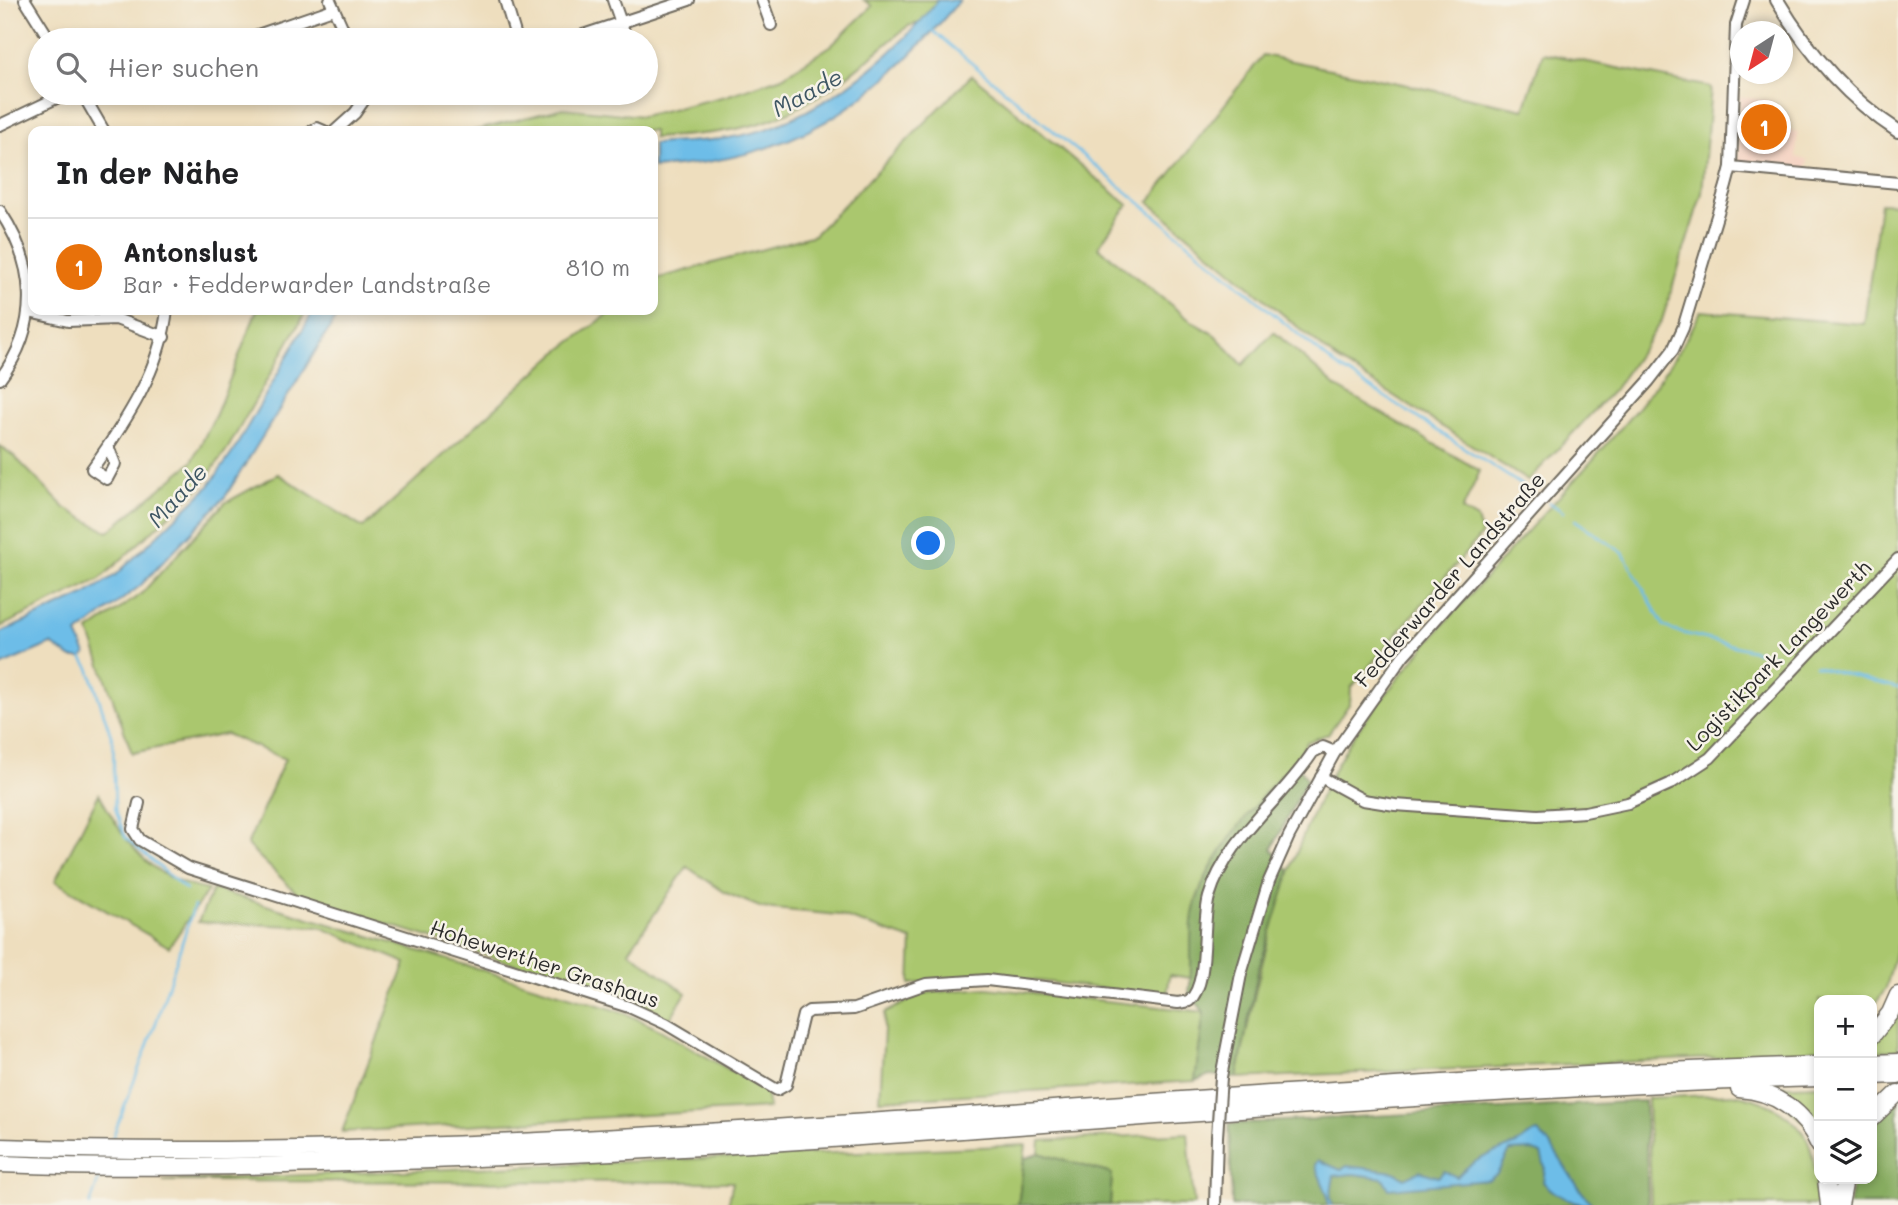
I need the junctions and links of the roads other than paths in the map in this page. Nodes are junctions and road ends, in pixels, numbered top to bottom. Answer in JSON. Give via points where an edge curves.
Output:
{"nodes":[{"id":1,"x":25,"y":0,"type":"edge"},
{"id":2,"x":505,"y":0,"type":"edge"},
{"id":3,"x":613,"y":0,"type":"edge"},
{"id":4,"x":689,"y":0,"type":"edge"},
{"id":5,"x":762,"y":0,"type":"edge"},
{"id":6,"x":1744,"y":0,"type":"edge"},
{"id":7,"x":1777,"y":0,"type":"edge"},
{"id":8,"x":332,"y":4,"type":"edge"},
{"id":9,"x":622,"y":24,"type":"junction"},
{"id":10,"x":771,"y":25,"type":"dead end"},
{"id":11,"x":42,"y":28,"type":"edge"},
{"id":12,"x":273,"y":28,"type":"edge"},
{"id":13,"x":343,"y":28,"type":"edge"},
{"id":14,"x":513,"y":28,"type":"edge"},
{"id":15,"x":608,"y":28,"type":"edge"},
{"id":16,"x":623,"y":28,"type":"edge"},
{"id":17,"x":42,"y":105,"type":"edge"},
{"id":18,"x":89,"y":105,"type":"edge"},
{"id":19,"x":361,"y":105,"type":"edge"},
{"id":20,"x":0,"y":125,"type":"edge"},
{"id":21,"x":101,"y":126,"type":"edge"},
{"id":22,"x":341,"y":126,"type":"edge"},
{"id":23,"x":1898,"y":131,"type":"edge"},
{"id":24,"x":1731,"y":167,"type":"junction"},
{"id":25,"x":1898,"y":183,"type":"edge"},
{"id":26,"x":0,"y":211,"type":"edge"},
{"id":27,"x":28,"y":277,"type":"edge"},
{"id":28,"x":28,"y":315,"type":"edge"},
{"id":29,"x":42,"y":315,"type":"edge"},
{"id":30,"x":166,"y":315,"type":"edge"},
{"id":31,"x":164,"y":337,"type":"junction"},
{"id":32,"x":0,"y":379,"type":"edge"},
{"id":33,"x":108,"y":446,"type":"dead end"},
{"id":34,"x":1898,"y":559,"type":"edge"},
{"id":35,"x":1335,"y":752,"type":"junction"},
{"id":36,"x":1321,"y":777,"type":"junction"},
{"id":37,"x":139,"y":803,"type":"dead end"},
{"id":38,"x":1898,"y":995,"type":"edge"},
{"id":39,"x":1877,"y":1030,"type":"edge"},
{"id":40,"x":1814,"y":1057,"type":"edge"},
{"id":41,"x":1898,"y":1062,"type":"edge"},
{"id":42,"x":1877,"y":1063,"type":"edge"},
{"id":43,"x":1814,"y":1065,"type":"edge"},
{"id":44,"x":1758,"y":1067,"type":"junction"},
{"id":45,"x":1898,"y":1075,"type":"edge"},
{"id":46,"x":1877,"y":1076,"type":"edge"},
{"id":47,"x":1814,"y":1078,"type":"edge"},
{"id":48,"x":1695,"y":1084,"type":"junction"},
{"id":49,"x":1898,"y":1093,"type":"edge"},
{"id":50,"x":1877,"y":1113,"type":"edge"},
{"id":51,"x":1814,"y":1137,"type":"edge"},
{"id":52,"x":0,"y":1147,"type":"edge"},
{"id":53,"x":136,"y":1159,"type":"junction"},
{"id":54,"x":0,"y":1164,"type":"edge"},
{"id":55,"x":1827,"y":1184,"type":"edge"},
{"id":56,"x":1844,"y":1184,"type":"edge"},
{"id":57,"x":1215,"y":1205,"type":"edge"},
{"id":58,"x":1829,"y":1205,"type":"edge"},
{"id":59,"x":1840,"y":1205,"type":"edge"}],
"edges":[{"from":1,"to":11,"type":"street"},
{"from":2,"to":14,"type":"street"},
{"from":3,"to":9,"type":"street"},
{"from":4,"to":9,"type":"street"},
{"from":5,"to":10,"type":"street"},
{"from":6,"to":24,"type":"street","name":"Fedderwarder Landstraße","via":[[1736,25]]},
{"from":7,"to":23,"type":"main road","via":[[1834,78]]},
{"from":8,"to":12,"type":"street"},
{"from":8,"to":13,"type":"street"},
{"from":9,"to":15,"type":"street"},
{"from":9,"to":16,"type":"street"},
{"from":17,"to":20,"type":"street"},
{"from":18,"to":21,"type":"street"},
{"from":19,"to":22,"type":"street"},
{"from":24,"to":25,"type":"street"},
{"from":24,"to":35,"type":"street","name":"Fedderwarder Landstraße","via":[[1691,308],[1667,360],[1403,656]]},
{"from":26,"to":27,"type":"street","via":[[24,257]]},
{"from":28,"to":32,"type":"street","via":[[23,339]]},
{"from":29,"to":31,"type":"street","via":[[68,321],[116,319]]},
{"from":30,"to":31,"type":"street"},
{"from":31,"to":33,"type":"street","via":[[147,383]]},
{"from":34,"to":36,"type":"street","name":"Logistikpark Langewerth","via":[[1710,758],[1670,784],[1628,803],[1585,813],[1538,815],[1395,805],[1363,800]]},
{"from":35,"to":36,"type":"street","name":"Fedderwarder Landstraße"},
{"from":35,"to":37,"type":"street","name":"Hohewerther Grashaus","via":[[1323,747],[1313,752],[1221,869],[1205,918],[1200,986],[1189,1002],[987,980],[926,984],[854,1009],[808,1011],[803,1015],[786,1085],[778,1090],[629,1007],[188,868],[140,840],[133,829]]},
{"from":36,"to":57,"type":"street","name":"Fedderwarder Landstraße","bridge":true,"via":[[1266,892],[1241,974],[1221,1077]]},
{"from":38,"to":39,"type":"highway"},
{"from":40,"to":44,"type":"highway","via":[[1768,1060]]},
{"from":41,"to":42,"type":"highway"},
{"from":43,"to":44,"type":"highway"},
{"from":44,"to":53,"type":"highway","via":[[1343,1089],[639,1137]]},
{"from":45,"to":46,"type":"highway"},
{"from":47,"to":48,"type":"highway"},
{"from":48,"to":51,"type":"highway","via":[[1712,1090],[1751,1090],[1778,1099],[1806,1123]]},
{"from":48,"to":53,"type":"highway","via":[[654,1151],[265,1166]]},
{"from":49,"to":50,"type":"highway"},
{"from":52,"to":53,"type":"highway","via":[[83,1150]]},
{"from":53,"to":54,"type":"highway","via":[[78,1167]]},
{"from":55,"to":58,"type":"highway"},
{"from":56,"to":59,"type":"highway"}]}
